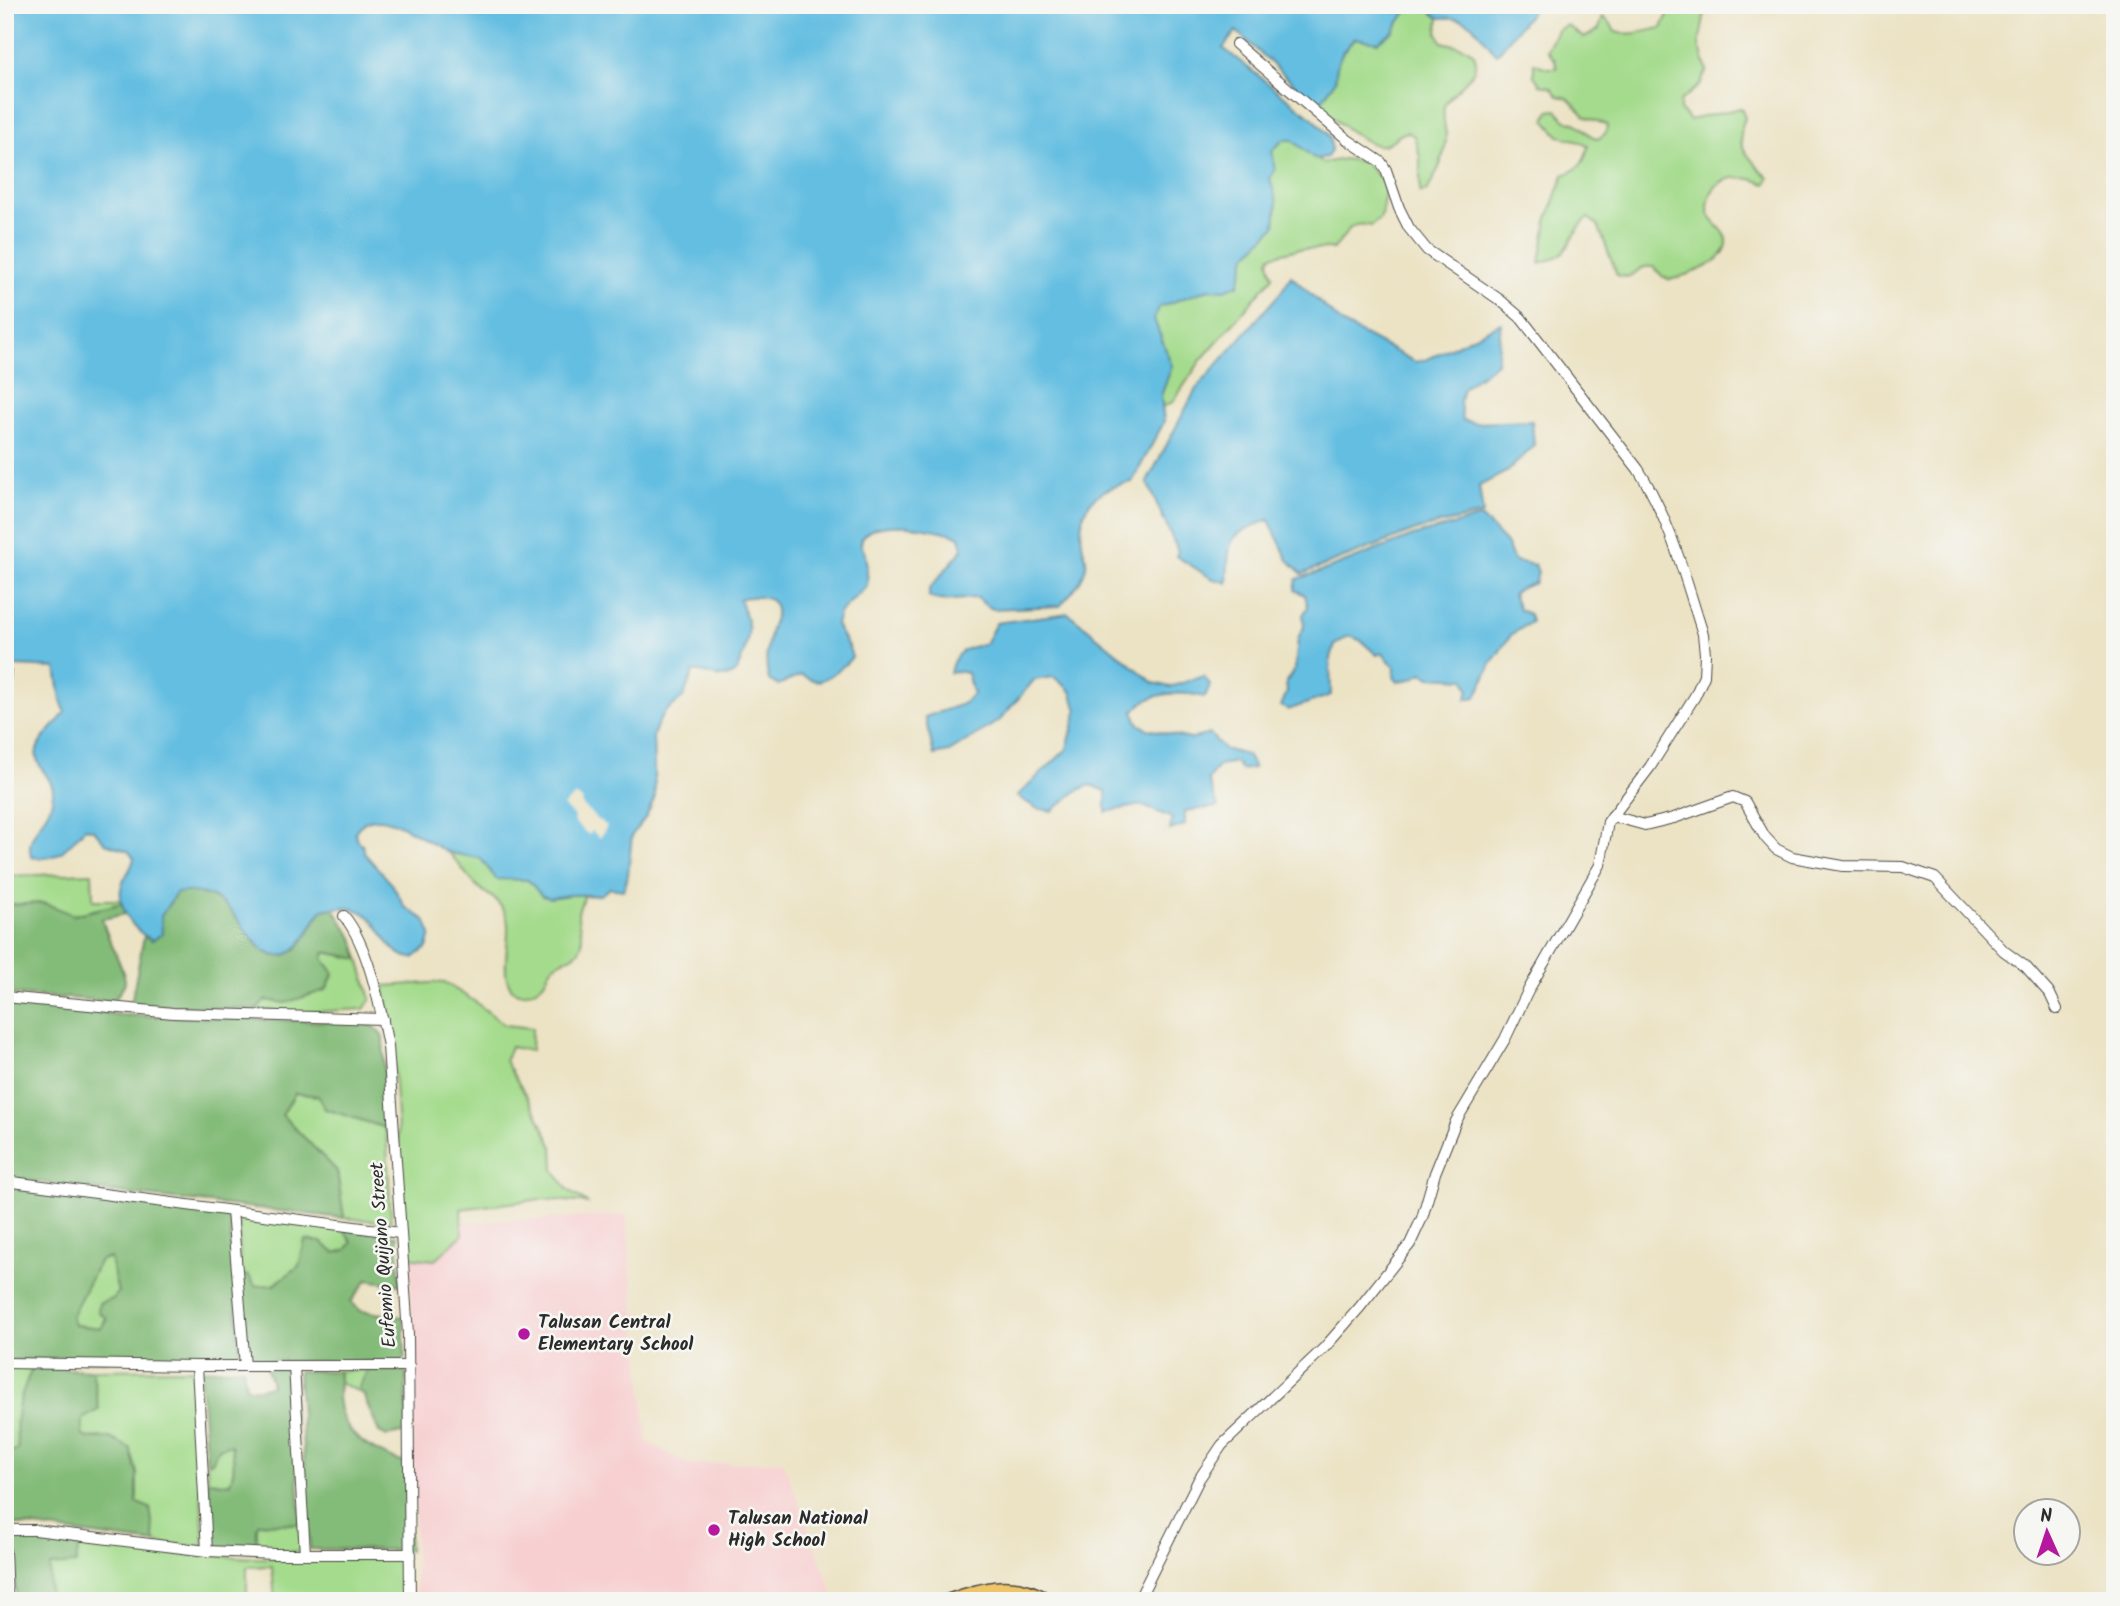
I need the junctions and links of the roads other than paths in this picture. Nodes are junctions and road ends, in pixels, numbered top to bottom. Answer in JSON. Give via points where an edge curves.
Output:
{"nodes":[{"id":1,"x":1236,"y":44,"type":"dead end"},
{"id":2,"x":6,"y":667,"type":"edge"},
{"id":3,"x":5,"y":682,"type":"edge"},
{"id":4,"x":1612,"y":816,"type":"junction"},
{"id":5,"x":344,"y":916,"type":"dead end"},
{"id":6,"x":5,"y":997,"type":"edge"},
{"id":7,"x":2057,"y":1009,"type":"dead end"},
{"id":8,"x":383,"y":1019,"type":"junction"},
{"id":9,"x":5,"y":1181,"type":"edge"},
{"id":10,"x":232,"y":1211,"type":"junction"},
{"id":11,"x":400,"y":1233,"type":"junction"},
{"id":12,"x":5,"y":1363,"type":"edge"},
{"id":13,"x":197,"y":1366,"type":"junction"},
{"id":14,"x":245,"y":1366,"type":"junction"},
{"id":15,"x":294,"y":1366,"type":"junction"},
{"id":16,"x":409,"y":1366,"type":"junction"},
{"id":17,"x":5,"y":1530,"type":"edge"},
{"id":18,"x":5,"y":1550,"type":"edge"},
{"id":19,"x":206,"y":1551,"type":"junction"},
{"id":20,"x":305,"y":1554,"type":"junction"},
{"id":21,"x":411,"y":1554,"type":"junction"},
{"id":22,"x":7,"y":1601,"type":"edge"},
{"id":23,"x":410,"y":1601,"type":"edge"},
{"id":24,"x":947,"y":1601,"type":"edge"},
{"id":25,"x":1050,"y":1601,"type":"edge"},
{"id":26,"x":1138,"y":1601,"type":"edge"}],
"edges":[{"from":1,"to":4,"type":"street","via":[[1348,140],[1381,162],[1409,228],[1427,250],[1521,318],[1653,494],[1703,634],[1704,676],[1650,767]]},
{"from":2,"to":3,"type":"street"},
{"from":4,"to":7,"type":"street","via":[[1645,825],[1740,798],[1765,837],[1792,856],[1843,866],[1903,867],[1935,878],[2004,951],[2026,967]]},
{"from":4,"to":26,"type":"street","via":[[1600,865],[1456,1121],[1410,1244],[1325,1347],[1222,1445],[1199,1479]]},
{"from":5,"to":8,"type":"street","name":"Eufemio Quijano Street","via":[[360,939]]},
{"from":6,"to":8,"type":"street","via":[[161,1012]]},
{"from":8,"to":11,"type":"street","name":"Eufemio Quijano Street"},
{"from":9,"to":10,"type":"street"},
{"from":10,"to":11,"type":"street"},
{"from":10,"to":14,"type":"street"},
{"from":11,"to":16,"type":"street","name":"Eufemio Quijano Street"},
{"from":12,"to":13,"type":"street"},
{"from":13,"to":14,"type":"street"},
{"from":13,"to":19,"type":"street"},
{"from":14,"to":15,"type":"street"},
{"from":15,"to":16,"type":"street"},
{"from":15,"to":20,"type":"street"},
{"from":16,"to":21,"type":"street","name":"Eufemio Quijano Street"},
{"from":17,"to":19,"type":"street"},
{"from":18,"to":22,"type":"street"},
{"from":19,"to":20,"type":"street"},
{"from":20,"to":21,"type":"street"},
{"from":21,"to":23,"type":"street","name":"Eufemio Quijano Street"},
{"from":24,"to":25,"type":"main road","via":[[1003,1586],[1022,1588]]}]}
